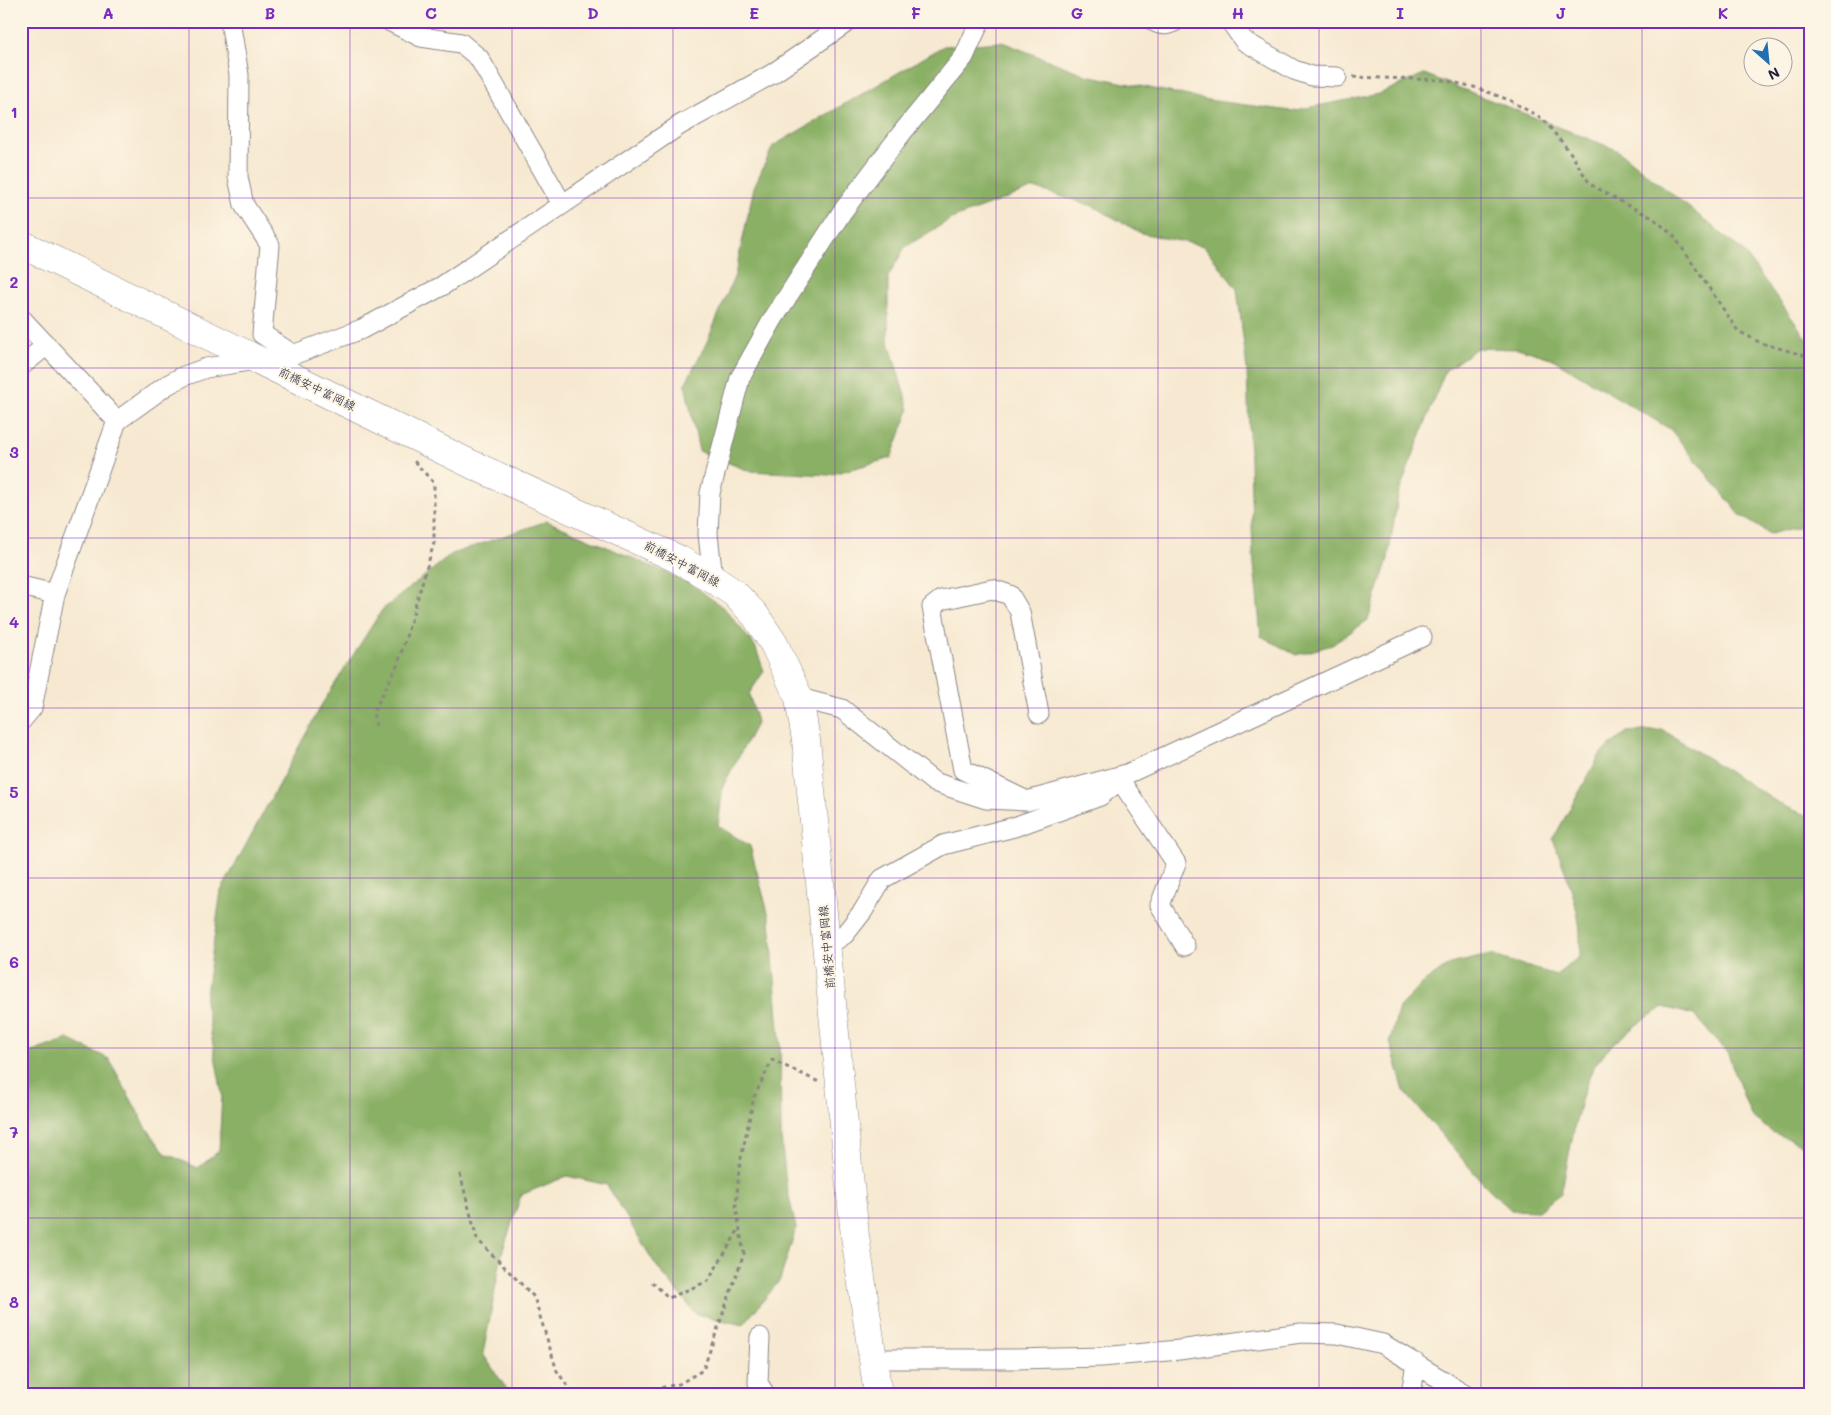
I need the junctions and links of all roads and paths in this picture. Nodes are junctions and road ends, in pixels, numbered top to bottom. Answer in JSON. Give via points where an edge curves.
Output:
{"nodes":[{"id":1,"x":230,"y":21,"type":"edge"},
{"id":2,"x":389,"y":21,"type":"edge"},
{"id":3,"x":849,"y":21,"type":"edge"},
{"id":4,"x":980,"y":21,"type":"edge"},
{"id":5,"x":1153,"y":21,"type":"edge"},
{"id":6,"x":1176,"y":21,"type":"edge"},
{"id":7,"x":1230,"y":21,"type":"edge"},
{"id":8,"x":1337,"y":77,"type":"joint"},
{"id":9,"x":562,"y":204,"type":"junction"},
{"id":10,"x":21,"y":244,"type":"edge"},
{"id":11,"x":21,"y":318,"type":"edge"},
{"id":12,"x":47,"y":345,"type":"junction"},
{"id":13,"x":292,"y":354,"type":"junction"},
{"id":14,"x":1810,"y":357,"type":"edge"},
{"id":15,"x":259,"y":360,"type":"junction"},
{"id":16,"x":21,"y":366,"type":"edge"},
{"id":17,"x":117,"y":421,"type":"junction"},
{"id":18,"x":411,"y":458,"type":"dead end"},
{"id":19,"x":713,"y":579,"type":"junction"},
{"id":20,"x":21,"y":586,"type":"edge"},
{"id":21,"x":55,"y":594,"type":"junction"},
{"id":22,"x":1422,"y":637,"type":"dead end"},
{"id":23,"x":799,"y":698,"type":"junction"},
{"id":24,"x":1039,"y":714,"type":"dead end"},
{"id":25,"x":21,"y":721,"type":"edge"},
{"id":26,"x":376,"y":726,"type":"dead end"},
{"id":27,"x":1124,"y":777,"type":"junction"},
{"id":28,"x":1027,"y":801,"type":"junction"},
{"id":29,"x":827,"y":946,"type":"junction"},
{"id":30,"x":1185,"y":946,"type":"dead end"},
{"id":31,"x":840,"y":1093,"type":"junction"},
{"id":32,"x":460,"y":1174,"type":"dead end"},
{"id":33,"x":740,"y":1228,"type":"junction"},
{"id":34,"x":652,"y":1282,"type":"dead end"},
{"id":35,"x":760,"y":1337,"type":"dead end"},
{"id":36,"x":872,"y":1359,"type":"junction"},
{"id":37,"x":1416,"y":1363,"type":"junction"},
{"id":38,"x":573,"y":1394,"type":"edge"},
{"id":39,"x":630,"y":1394,"type":"edge"},
{"id":40,"x":765,"y":1394,"type":"edge"},
{"id":41,"x":878,"y":1394,"type":"edge"},
{"id":42,"x":1411,"y":1394,"type":"edge"},
{"id":43,"x":1465,"y":1394,"type":"edge"}],
"edges":[{"from":1,"to":13,"type":"street","via":[[240,76],[238,177],[244,205],[270,246],[262,334]]},
{"from":2,"to":9,"type":"street","via":[[421,37],[461,43],[479,58]]},
{"from":3,"to":9,"type":"street","via":[[772,74],[680,125]]},
{"from":4,"to":19,"type":"street","via":[[964,57],[842,212],[772,319],[740,378],[710,493],[708,534]]},
{"from":5,"to":6,"type":"street","via":[[1164,25]]},
{"from":7,"to":8,"type":"street","via":[[1244,41],[1294,70],[1312,76]]},
{"from":8,"to":14,"type":"path","via":[[1444,80],[1509,100],[1543,119],[1570,152],[1590,184],[1653,218],[1674,236],[1738,331],[1761,343]]},
{"from":9,"to":13,"type":"street","via":[[442,286],[362,329]]},
{"from":10,"to":15,"type":"main road","name":"前橋安中富岡線"},
{"from":11,"to":12,"type":"street"},
{"from":12,"to":16,"type":"street"},
{"from":12,"to":17,"type":"street"},
{"from":13,"to":15,"type":"street"},
{"from":15,"to":17,"type":"street","via":[[206,368],[184,376]]},
{"from":15,"to":19,"type":"main road","name":"前橋安中富岡線","via":[[474,465],[678,559]]},
{"from":17,"to":21,"type":"street"},
{"from":18,"to":26,"type":"path","via":[[434,483],[434,543],[398,664],[373,713]]},
{"from":19,"to":23,"type":"main road","name":"前橋安中富岡線","via":[[734,593],[755,615],[778,653]]},
{"from":20,"to":21,"type":"street"},
{"from":21,"to":25,"type":"street","via":[[38,688],[32,708]]},
{"from":22,"to":27,"type":"street"},
{"from":23,"to":28,"type":"street","via":[[842,709],[934,782],[986,799]]},
{"from":23,"to":29,"type":"main road","name":"前橋安中富岡線"},
{"from":24,"to":28,"type":"street","via":[[1020,612],[1010,595],[992,589],[941,600],[932,606],[963,770]]},
{"from":27,"to":28,"type":"street"},
{"from":27,"to":29,"type":"street","via":[[1100,796],[1023,824],[943,844],[882,879],[846,934]]},
{"from":27,"to":30,"type":"street","via":[[1176,863],[1160,905]]},
{"from":29,"to":31,"type":"main road","name":"前橋安中富岡線"},
{"from":31,"to":33,"type":"path","via":[[772,1060],[754,1097],[739,1168],[736,1207]]},
{"from":31,"to":36,"type":"main road","name":"前橋安中富岡線"},
{"from":32,"to":38,"type":"path","via":[[477,1239],[534,1297],[557,1372]]},
{"from":33,"to":34,"type":"path","via":[[708,1281],[669,1298]]},
{"from":33,"to":39,"type":"path","via":[[744,1254],[703,1370],[679,1384]]},
{"from":35,"to":40,"type":"street","via":[[758,1383]]},
{"from":36,"to":37,"type":"street","via":[[1102,1357],[1301,1333],[1337,1334],[1383,1344]]},
{"from":36,"to":41,"type":"main road","name":"前橋安中富岡線"},
{"from":37,"to":42,"type":"street"},
{"from":37,"to":43,"type":"street"}]}
